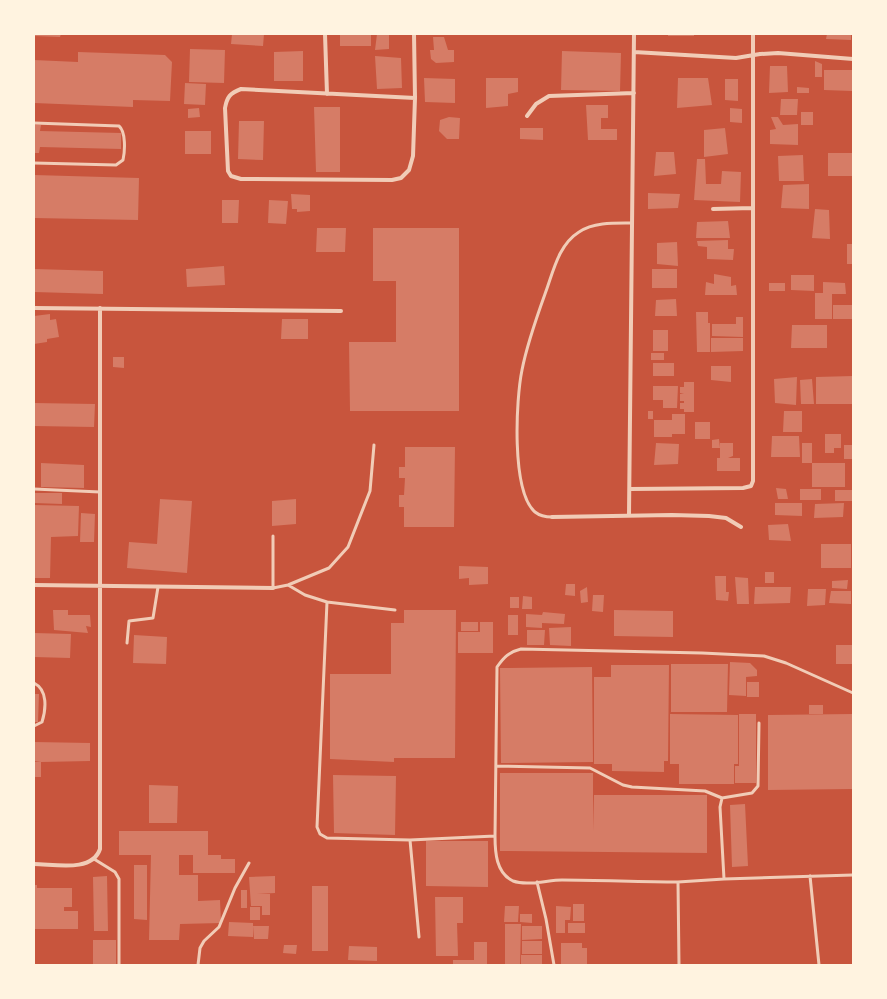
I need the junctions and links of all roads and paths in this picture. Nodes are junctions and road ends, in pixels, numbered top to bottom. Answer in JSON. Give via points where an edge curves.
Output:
{"nodes":[{"id":1,"x":325,"y":34,"type":"edge"},
{"id":2,"x":414,"y":34,"type":"edge"},
{"id":3,"x":634,"y":34,"type":"edge"},
{"id":4,"x":753,"y":34,"type":"edge"},
{"id":5,"x":634,"y":52,"type":"junction"},
{"id":6,"x":753,"y":55,"type":"junction"},
{"id":7,"x":853,"y":59,"type":"edge"},
{"id":8,"x":634,"y":93,"type":"junction"},
{"id":9,"x":327,"y":94,"type":"junction"},
{"id":10,"x":415,"y":98,"type":"junction"},
{"id":11,"x":527,"y":116,"type":"dead end"},
{"id":12,"x":34,"y":123,"type":"edge"},
{"id":13,"x":34,"y":163,"type":"edge"},
{"id":14,"x":752,"y":208,"type":"junction"},
{"id":15,"x":713,"y":209,"type":"dead end"},
{"id":16,"x":632,"y":223,"type":"junction"},
{"id":17,"x":34,"y":308,"type":"edge"},
{"id":18,"x":100,"y":308,"type":"junction"},
{"id":19,"x":341,"y":311,"type":"dead end"},
{"id":20,"x":374,"y":445,"type":"dead end"},
{"id":21,"x":34,"y":489,"type":"edge"},
{"id":22,"x":630,"y":489,"type":"junction"},
{"id":23,"x":100,"y":492,"type":"junction"},
{"id":24,"x":629,"y":515,"type":"junction"},
{"id":25,"x":552,"y":517,"type":"joint"},
{"id":26,"x":741,"y":527,"type":"dead end"},
{"id":27,"x":274,"y":536,"type":"dead end"},
{"id":28,"x":34,"y":585,"type":"edge"},
{"id":29,"x":101,"y":585,"type":"junction"},
{"id":30,"x":288,"y":585,"type":"junction"},
{"id":31,"x":158,"y":587,"type":"junction"},
{"id":32,"x":274,"y":588,"type":"junction"},
{"id":33,"x":327,"y":602,"type":"junction"},
{"id":34,"x":395,"y":610,"type":"dead end"},
{"id":35,"x":127,"y":643,"type":"dead end"},
{"id":36,"x":34,"y":683,"type":"edge"},
{"id":37,"x":853,"y":693,"type":"edge"},
{"id":38,"x":759,"y":723,"type":"dead end"},
{"id":39,"x":34,"y":726,"type":"edge"},
{"id":40,"x":496,"y":766,"type":"junction"},
{"id":41,"x":722,"y":798,"type":"junction"},
{"id":42,"x":495,"y":836,"type":"junction"},
{"id":43,"x":410,"y":840,"type":"junction"},
{"id":44,"x":94,"y":859,"type":"junction"},
{"id":45,"x":249,"y":863,"type":"dead end"},
{"id":46,"x":34,"y":864,"type":"edge"},
{"id":47,"x":853,"y":875,"type":"edge"},
{"id":48,"x":810,"y":876,"type":"junction"},
{"id":49,"x":724,"y":878,"type":"junction"},
{"id":50,"x":536,"y":882,"type":"junction"},
{"id":51,"x":678,"y":882,"type":"junction"},
{"id":52,"x":419,"y":937,"type":"dead end"},
{"id":53,"x":119,"y":965,"type":"edge"},
{"id":54,"x":198,"y":965,"type":"edge"},
{"id":55,"x":554,"y":965,"type":"edge"},
{"id":56,"x":679,"y":965,"type":"edge"},
{"id":57,"x":820,"y":965,"type":"edge"}],
"edges":[{"from":1,"to":9,"type":"street"},
{"from":2,"to":10,"type":"street"},
{"from":3,"to":5,"type":"street"},
{"from":4,"to":6,"type":"street"},
{"from":5,"to":6,"type":"street","via":[[736,58]]},
{"from":5,"to":8,"type":"street"},
{"from":6,"to":7,"type":"street","via":[[778,53]]},
{"from":6,"to":14,"type":"street"},
{"from":8,"to":11,"type":"street","via":[[549,96],[536,104]]},
{"from":8,"to":16,"type":"street"},
{"from":9,"to":10,"type":"street"},
{"from":9,"to":10,"type":"street","via":[[241,89],[232,92],[227,98],[225,108],[227,160],[231,176],[249,179],[401,178],[409,170],[413,156]]},
{"from":12,"to":13,"type":"lane","via":[[119,126],[123,133],[124,156],[116,165]]},
{"from":14,"to":15,"type":"street"},
{"from":14,"to":22,"type":"street","via":[[754,476],[751,486]]},
{"from":16,"to":22,"type":"street"},
{"from":16,"to":25,"type":"lane","via":[[591,226],[579,231],[568,242],[559,255],[530,338],[518,396],[516,424],[520,471],[524,489],[534,511],[541,516]]},
{"from":17,"to":18,"type":"street"},
{"from":18,"to":19,"type":"street"},
{"from":18,"to":23,"type":"street"},
{"from":20,"to":30,"type":"lane","via":[[370,491],[348,547],[329,568]]},
{"from":21,"to":23,"type":"lane"},
{"from":22,"to":24,"type":"street"},
{"from":23,"to":29,"type":"street"},
{"from":24,"to":25,"type":"street"},
{"from":24,"to":26,"type":"street","via":[[709,516],[726,518]]},
{"from":27,"to":32,"type":"lane"},
{"from":28,"to":29,"type":"street"},
{"from":29,"to":31,"type":"street"},
{"from":29,"to":44,"type":"street","via":[[100,850]]},
{"from":30,"to":32,"type":"lane"},
{"from":30,"to":33,"type":"lane","via":[[305,595]]},
{"from":31,"to":32,"type":"street"},
{"from":31,"to":35,"type":"lane","via":[[153,618],[129,621]]},
{"from":33,"to":34,"type":"lane"},
{"from":33,"to":43,"type":"lane","via":[[317,827],[320,834],[327,838]]},
{"from":36,"to":39,"type":"lane","via":[[40,687],[44,696],[42,722]]},
{"from":37,"to":40,"type":"lane","via":[[764,656],[521,649],[511,651],[497,667]]},
{"from":38,"to":41,"type":"lane","via":[[758,786],[752,793]]},
{"from":40,"to":41,"type":"lane","via":[[590,768],[623,785],[705,790]]},
{"from":40,"to":42,"type":"lane"},
{"from":41,"to":49,"type":"lane","via":[[720,807]]},
{"from":42,"to":43,"type":"lane"},
{"from":42,"to":50,"type":"lane","via":[[495,856],[506,876],[514,881]]},
{"from":43,"to":52,"type":"lane"},
{"from":44,"to":46,"type":"street","via":[[82,864]]},
{"from":44,"to":53,"type":"lane","via":[[115,872],[119,879]]},
{"from":45,"to":54,"type":"lane","via":[[235,888],[219,927],[200,948]]},
{"from":47,"to":48,"type":"lane"},
{"from":48,"to":49,"type":"lane"},
{"from":48,"to":57,"type":"lane"},
{"from":49,"to":51,"type":"lane"},
{"from":50,"to":51,"type":"lane"},
{"from":50,"to":55,"type":"lane"},
{"from":51,"to":56,"type":"lane"}]}
